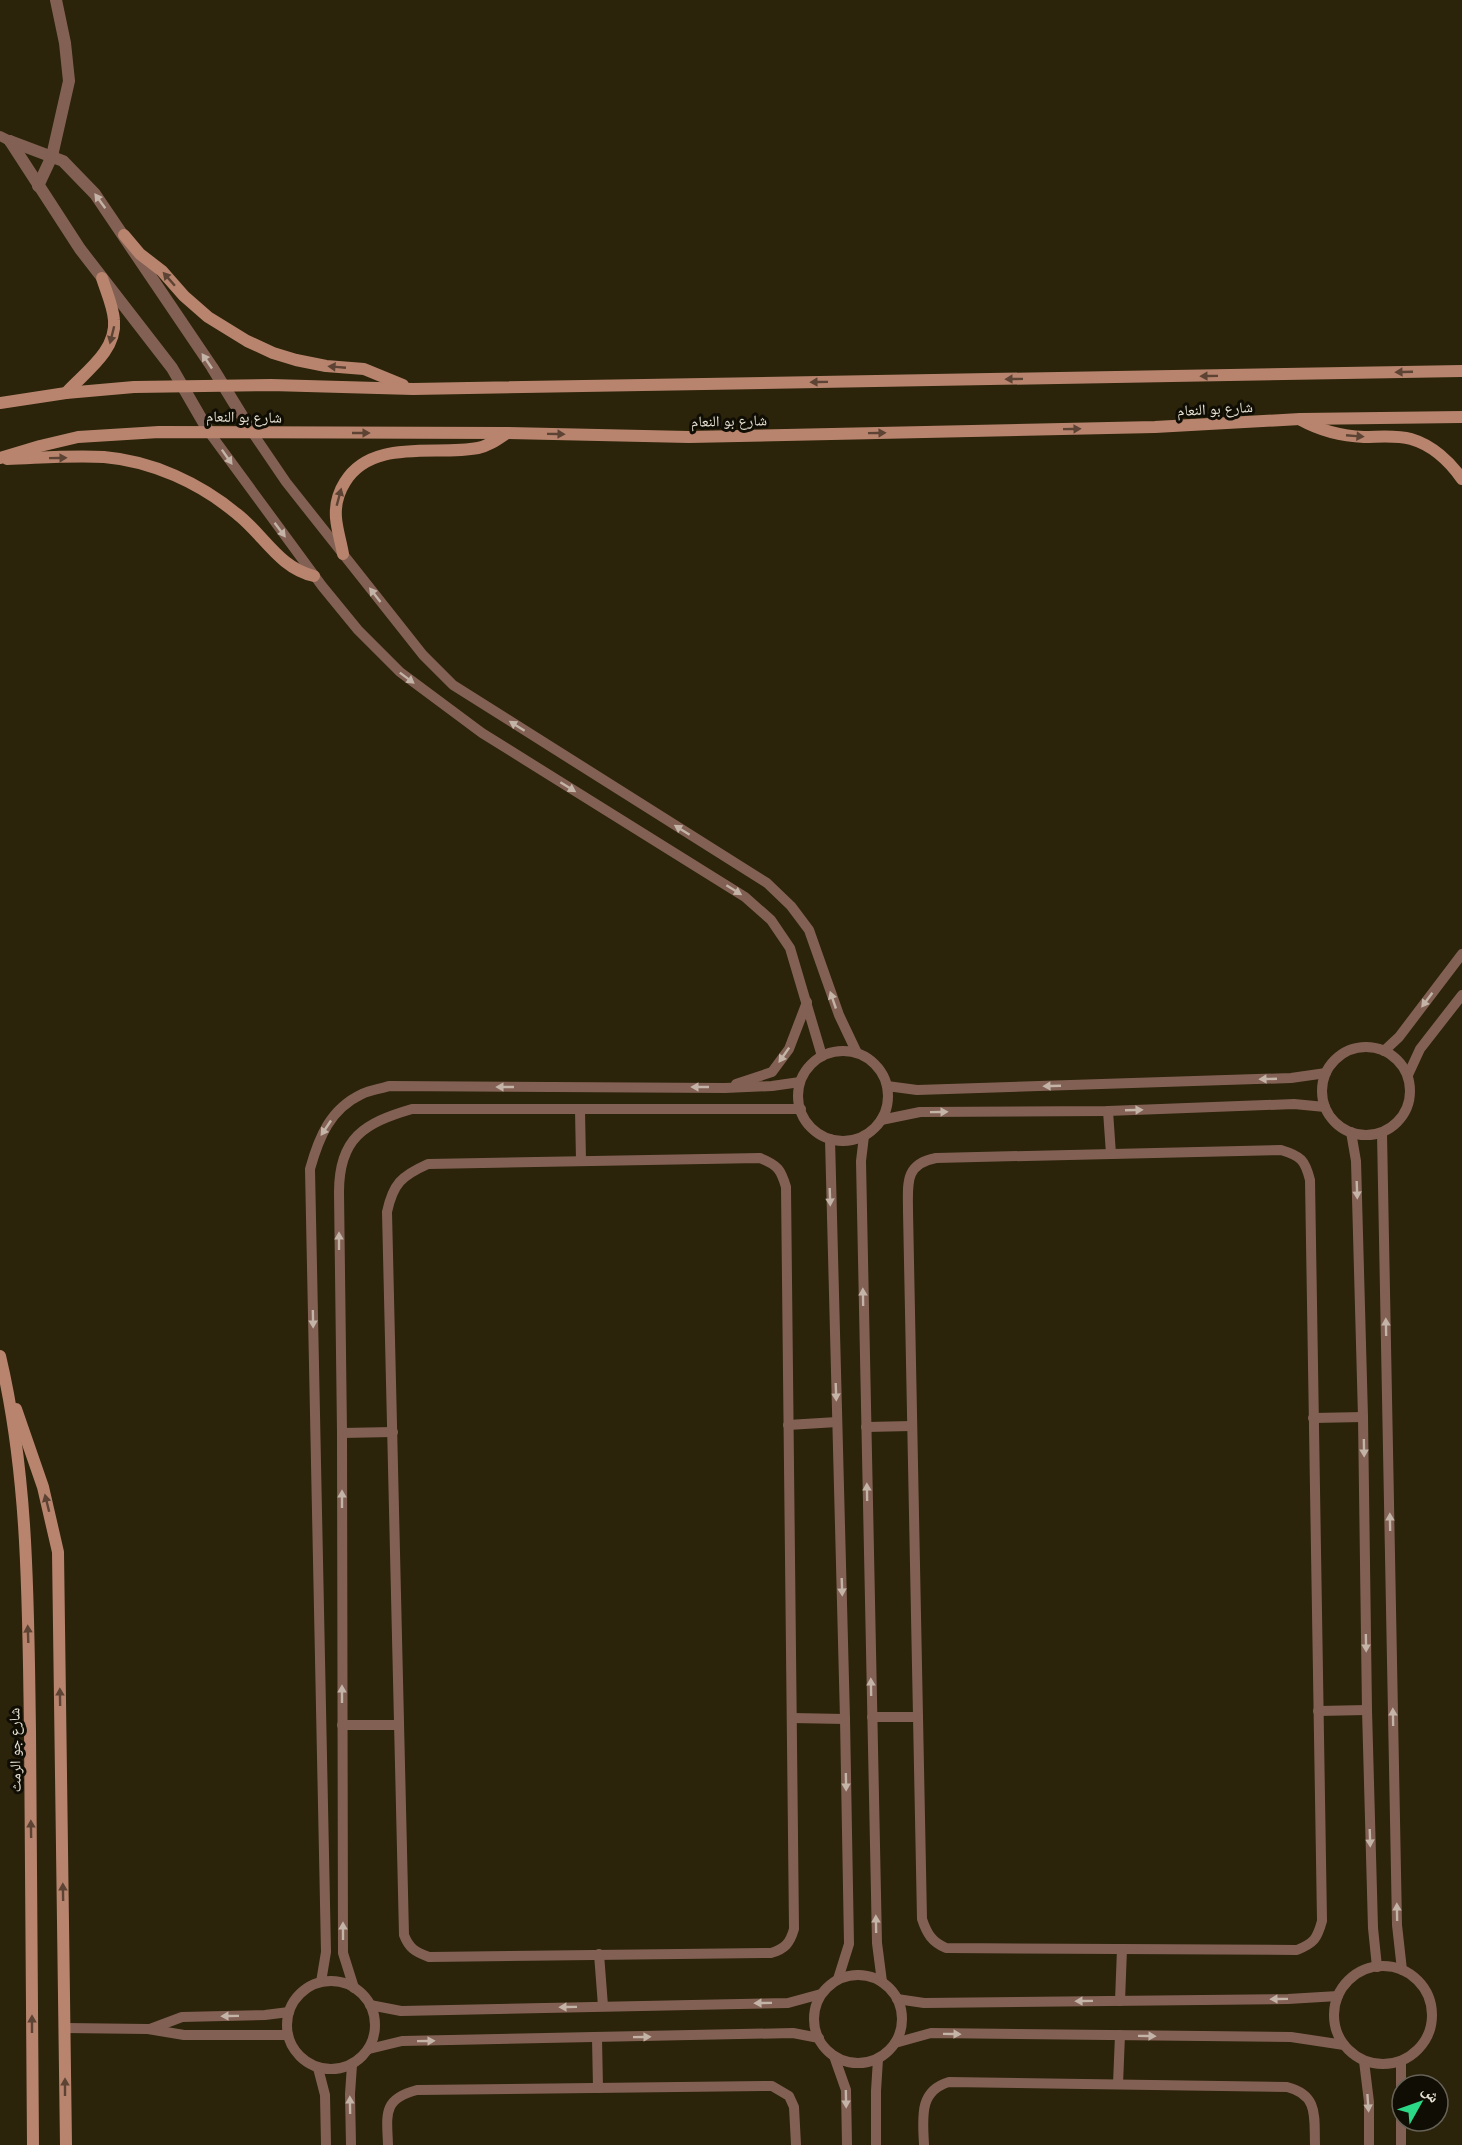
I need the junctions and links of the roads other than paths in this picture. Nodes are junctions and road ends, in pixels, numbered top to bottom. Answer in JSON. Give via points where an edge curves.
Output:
{"nodes":[{"id":1,"x":57,"y":0,"type":"edge"},
{"id":2,"x":5,"y":139,"type":"edge"},
{"id":3,"x":52,"y":156,"type":"junction"},
{"id":4,"x":38,"y":186,"type":"junction"},
{"id":5,"x":124,"y":235,"type":"junction"},
{"id":6,"x":102,"y":278,"type":"junction"},
{"id":7,"x":1462,"y":371,"type":"edge"},
{"id":8,"x":183,"y":386,"type":"junction"},
{"id":9,"x":223,"y":386,"type":"junction"},
{"id":10,"x":413,"y":389,"type":"junction"},
{"id":11,"x":66,"y":393,"type":"junction"},
{"id":12,"x":0,"y":403,"type":"edge"},
{"id":13,"x":1462,"y":417,"type":"edge"},
{"id":14,"x":1300,"y":419,"type":"junction"},
{"id":15,"x":209,"y":432,"type":"junction"},
{"id":16,"x":252,"y":432,"type":"junction"},
{"id":17,"x":507,"y":433,"type":"junction"},
{"id":18,"x":0,"y":458,"type":"edge"},
{"id":19,"x":1462,"y":479,"type":"edge"},
{"id":20,"x":343,"y":554,"type":"junction"},
{"id":21,"x":314,"y":576,"type":"junction"},
{"id":22,"x":1462,"y":954,"type":"edge"},
{"id":23,"x":1462,"y":995,"type":"edge"},
{"id":24,"x":807,"y":1002,"type":"junction"},
{"id":25,"x":1384,"y":1051,"type":"junction"},
{"id":26,"x":857,"y":1053,"type":"junction"},
{"id":27,"x":822,"y":1056,"type":"junction"},
{"id":28,"x":1326,"y":1073,"type":"junction"},
{"id":29,"x":1408,"y":1075,"type":"junction"},
{"id":30,"x":800,"y":1082,"type":"junction"},
{"id":31,"x":887,"y":1086,"type":"junction"},
{"id":32,"x":725,"y":1088,"type":"junction"},
{"id":33,"x":1325,"y":1107,"type":"junction"},
{"id":34,"x":801,"y":1109,"type":"junction"},
{"id":35,"x":580,"y":1110,"type":"junction"},
{"id":36,"x":1108,"y":1111,"type":"junction"},
{"id":37,"x":881,"y":1120,"type":"junction"},
{"id":38,"x":1351,"y":1132,"type":"junction"},
{"id":39,"x":1382,"y":1133,"type":"junction"},
{"id":40,"x":864,"y":1136,"type":"junction"},
{"id":41,"x":830,"y":1139,"type":"junction"},
{"id":42,"x":1111,"y":1154,"type":"junction"},
{"id":43,"x":581,"y":1161,"type":"junction"},
{"id":44,"x":0,"y":1356,"type":"edge"},
{"id":45,"x":4,"y":1373,"type":"junction"},
{"id":46,"x":1363,"y":1417,"type":"junction"},
{"id":47,"x":1313,"y":1418,"type":"junction"},
{"id":48,"x":837,"y":1422,"type":"junction"},
{"id":49,"x":788,"y":1425,"type":"junction"},
{"id":50,"x":866,"y":1426,"type":"junction"},
{"id":51,"x":912,"y":1426,"type":"junction"},
{"id":52,"x":393,"y":1432,"type":"junction"},
{"id":53,"x":342,"y":1433,"type":"junction"},
{"id":54,"x":1367,"y":1710,"type":"junction"},
{"id":55,"x":1318,"y":1711,"type":"junction"},
{"id":56,"x":872,"y":1717,"type":"junction"},
{"id":57,"x":918,"y":1717,"type":"junction"},
{"id":58,"x":792,"y":1718,"type":"junction"},
{"id":59,"x":845,"y":1719,"type":"junction"},
{"id":60,"x":342,"y":1725,"type":"junction"},
{"id":61,"x":399,"y":1725,"type":"junction"},
{"id":62,"x":1122,"y":1949,"type":"junction"},
{"id":63,"x":599,"y":1954,"type":"junction"},
{"id":64,"x":1377,"y":1967,"type":"junction"},
{"id":65,"x":1402,"y":1970,"type":"junction"},
{"id":66,"x":838,"y":1979,"type":"junction"},
{"id":67,"x":321,"y":1982,"type":"junction"},
{"id":68,"x":882,"y":1982,"type":"junction"},
{"id":69,"x":354,"y":1988,"type":"junction"},
{"id":70,"x":821,"y":1994,"type":"junction"},
{"id":71,"x":1338,"y":1996,"type":"junction"},
{"id":72,"x":897,"y":1999,"type":"junction"},
{"id":73,"x":1120,"y":2001,"type":"junction"},
{"id":74,"x":370,"y":2005,"type":"junction"},
{"id":75,"x":603,"y":2007,"type":"junction"},
{"id":76,"x":289,"y":2012,"type":"junction"},
{"id":77,"x":65,"y":2028,"type":"junction"},
{"id":78,"x":148,"y":2029,"type":"junction"},
{"id":79,"x":288,"y":2035,"type":"junction"},
{"id":80,"x":1120,"y":2035,"type":"junction"},
{"id":81,"x":597,"y":2038,"type":"junction"},
{"id":82,"x":819,"y":2038,"type":"junction"},
{"id":83,"x":895,"y":2043,"type":"junction"},
{"id":84,"x":1344,"y":2045,"type":"junction"},
{"id":85,"x":369,"y":2049,"type":"junction"},
{"id":86,"x":834,"y":2056,"type":"junction"},
{"id":87,"x":878,"y":2059,"type":"junction"},
{"id":88,"x":1364,"y":2061,"type":"junction"},
{"id":89,"x":1401,"y":2061,"type":"junction"},
{"id":90,"x":352,"y":2065,"type":"junction"},
{"id":91,"x":318,"y":2068,"type":"junction"},
{"id":92,"x":1118,"y":2084,"type":"junction"},
{"id":93,"x":598,"y":2088,"type":"junction"},
{"id":94,"x":33,"y":2145,"type":"edge"},
{"id":95,"x":66,"y":2145,"type":"edge"},
{"id":96,"x":326,"y":2145,"type":"edge"},
{"id":97,"x":351,"y":2145,"type":"edge"},
{"id":98,"x":388,"y":2145,"type":"edge"},
{"id":99,"x":796,"y":2145,"type":"edge"},
{"id":100,"x":847,"y":2145,"type":"edge"},
{"id":101,"x":876,"y":2145,"type":"edge"},
{"id":102,"x":924,"y":2145,"type":"edge"},
{"id":103,"x":1315,"y":2145,"type":"edge"},
{"id":104,"x":1369,"y":2145,"type":"edge"},
{"id":105,"x":1401,"y":2145,"type":"edge"}],
"edges":[{"from":1,"to":3,"type":"street","via":[[69,81]]},
{"from":2,"to":3,"type":"street"},
{"from":2,"to":4,"type":"street"},
{"from":3,"to":4,"type":"street"},
{"from":5,"to":3,"type":"street","one_way":true,"via":[[95,194],[63,161]]},
{"from":4,"to":6,"type":"street"},
{"from":9,"to":5,"type":"street","one_way":true},
{"from":10,"to":5,"type":"street","one_way":true,"via":[[364,369],[296,360],[247,341],[184,296]]},
{"from":6,"to":8,"type":"street"},
{"from":6,"to":11,"type":"street","one_way":true,"via":[[113,312],[113,334],[108,347]]},
{"from":7,"to":10,"type":"street","name":"شارع بو النعام","one_way":true},
{"from":8,"to":9,"type":"street","name":"شارع بو النعام"},
{"from":8,"to":11,"type":"street","name":"شارع بو النعام"},
{"from":8,"to":15,"type":"street"},
{"from":9,"to":10,"type":"street","name":"شارع بو النعام"},
{"from":9,"to":16,"type":"street"},
{"from":11,"to":12,"type":"street","name":"شارع بو النعام"},
{"from":13,"to":14,"type":"street","name":"شارع بو النعام"},
{"from":17,"to":14,"type":"street","name":"شارع بو النعام","one_way":true,"via":[[689,437],[1155,427]]},
{"from":14,"to":19,"type":"street","one_way":true,"via":[[1335,434],[1413,440],[1444,459]]},
{"from":15,"to":16,"type":"street","name":"شارع بو النعام"},
{"from":15,"to":18,"type":"street","name":"شارع بو النعام","via":[[78,437]]},
{"from":15,"to":21,"type":"lane","one_way":true},
{"from":16,"to":17,"type":"street","name":"شارع بو النعام","one_way":true},
{"from":16,"to":20,"type":"lane"},
{"from":20,"to":17,"type":"street","one_way":true,"via":[[337,501],[340,490],[357,468],[380,455],[481,448]]},
{"from":18,"to":21,"type":"street","one_way":true,"via":[[104,457],[181,478],[248,523],[278,557]]},
{"from":26,"to":20,"type":"lane","one_way":true,"via":[[809,930],[792,906],[767,883],[453,685],[423,656]]},
{"from":21,"to":24,"type":"lane","one_way":true,"via":[[399,672],[482,733],[745,897],[771,920],[790,948]]},
{"from":22,"to":25,"type":"lane","one_way":true},
{"from":23,"to":29,"type":"lane","via":[[1420,1049]]},
{"from":24,"to":27,"type":"lane"},
{"from":24,"to":32,"type":"lane","one_way":true,"via":[[789,1048],[772,1072]]},
{"from":25,"to":28,"type":"lane","via":[[1373,1047],[1350,1050],[1332,1063]]},
{"from":25,"to":29,"type":"lane"},
{"from":26,"to":27,"type":"lane","via":[[833,1052]]},
{"from":26,"to":31,"type":"lane","via":[[876,1066]]},
{"from":27,"to":30,"type":"lane"},
{"from":28,"to":31,"type":"lane","one_way":true,"via":[[1291,1078],[917,1090]]},
{"from":28,"to":33,"type":"lane"},
{"from":29,"to":39,"type":"lane","via":[[1407,1109],[1401,1119]]},
{"from":30,"to":32,"type":"lane"},
{"from":30,"to":34,"type":"lane"},
{"from":31,"to":37,"type":"lane","via":[[886,1110]]},
{"from":32,"to":67,"type":"lane","one_way":true,"via":[[389,1086],[362,1094],[339,1108],[318,1139],[309,1169],[326,1952]]},
{"from":36,"to":33,"type":"lane","one_way":true,"via":[[1294,1104]]},
{"from":33,"to":38,"type":"lane","via":[[1339,1126]]},
{"from":34,"to":35,"type":"lane"},
{"from":34,"to":41,"type":"lane","via":[[810,1126]]},
{"from":35,"to":43,"type":"lane"},
{"from":53,"to":35,"type":"lane","one_way":true,"via":[[339,1171],[346,1149],[361,1131],[383,1117],[412,1109]]},
{"from":37,"to":36,"type":"lane","one_way":true,"via":[[920,1112]]},
{"from":36,"to":42,"type":"lane"},
{"from":37,"to":40,"type":"lane"},
{"from":38,"to":39,"type":"lane"},
{"from":38,"to":46,"type":"lane","one_way":true,"via":[[1356,1161]]},
{"from":65,"to":39,"type":"lane","one_way":true,"via":[[1397,1913]]},
{"from":40,"to":41,"type":"lane","via":[[842,1141]]},
{"from":50,"to":40,"type":"lane","one_way":true,"via":[[861,1161]]},
{"from":41,"to":48,"type":"lane","one_way":true},
{"from":42,"to":47,"type":"lane","via":[[1281,1150],[1295,1154],[1306,1164],[1310,1180]]},
{"from":42,"to":51,"type":"lane","via":[[936,1158],[916,1165],[908,1183]]},
{"from":43,"to":49,"type":"lane","via":[[760,1158],[781,1171],[786,1187]]},
{"from":43,"to":52,"type":"lane","via":[[428,1164],[399,1181],[387,1212]]},
{"from":44,"to":45,"type":"street","name":"شارع جو الرمث"},
{"from":77,"to":45,"type":"street","one_way":true,"via":[[58,1552],[43,1487]]},
{"from":94,"to":45,"type":"street","name":"شارع جو الرمث","one_way":true,"via":[[23,1518]]},
{"from":46,"to":47,"type":"lane"},
{"from":46,"to":54,"type":"lane","one_way":true},
{"from":47,"to":55,"type":"lane"},
{"from":48,"to":49,"type":"lane"},
{"from":48,"to":59,"type":"lane","one_way":true},
{"from":49,"to":58,"type":"lane"},
{"from":50,"to":51,"type":"lane"},
{"from":56,"to":50,"type":"lane","one_way":true},
{"from":51,"to":57,"type":"lane"},
{"from":52,"to":53,"type":"lane"},
{"from":52,"to":61,"type":"lane"},
{"from":60,"to":53,"type":"lane","one_way":true},
{"from":54,"to":55,"type":"lane"},
{"from":54,"to":64,"type":"lane","one_way":true},
{"from":55,"to":62,"type":"lane","via":[[1322,1921],[1311,1944],[1297,1950]]},
{"from":56,"to":57,"type":"lane"},
{"from":68,"to":56,"type":"lane","one_way":true,"via":[[876,1943]]},
{"from":57,"to":62,"type":"lane","via":[[922,1919],[927,1934],[946,1948]]},
{"from":58,"to":59,"type":"lane"},
{"from":58,"to":63,"type":"lane","via":[[794,1929],[783,1950]]},
{"from":59,"to":66,"type":"lane","one_way":true,"via":[[849,1944]]},
{"from":60,"to":61,"type":"lane"},
{"from":69,"to":60,"type":"lane","one_way":true,"via":[[343,1953]]},
{"from":61,"to":63,"type":"lane","via":[[404,1935],[409,1947],[429,1957]]},
{"from":62,"to":73,"type":"lane"},
{"from":63,"to":75,"type":"lane"},
{"from":64,"to":65,"type":"lane"},
{"from":64,"to":71,"type":"lane","via":[[1353,1976]]},
{"from":65,"to":89,"type":"lane","via":[[1422,1986],[1432,2010],[1432,2023],[1422,2046]]},
{"from":66,"to":68,"type":"lane","via":[[860,1975]]},
{"from":66,"to":70,"type":"lane"},
{"from":67,"to":69,"type":"lane","via":[[344,1983]]},
{"from":67,"to":76,"type":"lane","via":[[300,1993]]},
{"from":68,"to":72,"type":"lane"},
{"from":69,"to":74,"type":"lane"},
{"from":70,"to":75,"type":"lane","one_way":true,"via":[[788,2003]]},
{"from":70,"to":82,"type":"lane","via":[[814,2016]]},
{"from":71,"to":73,"type":"lane","one_way":true},
{"from":71,"to":84,"type":"lane","via":[[1334,2021]]},
{"from":73,"to":72,"type":"lane","one_way":true,"via":[[924,2003]]},
{"from":72,"to":83,"type":"lane","via":[[902,2021]]},
{"from":75,"to":74,"type":"lane","one_way":true,"via":[[401,2011]]},
{"from":74,"to":85,"type":"lane","via":[[375,2027]]},
{"from":76,"to":78,"type":"lane","one_way":true,"via":[[182,2017]]},
{"from":76,"to":79,"type":"lane"},
{"from":77,"to":78,"type":"lane"},
{"from":95,"to":77,"type":"street","one_way":true},
{"from":78,"to":79,"type":"lane","via":[[184,2035]]},
{"from":79,"to":91,"type":"lane","via":[[299,2056]]},
{"from":83,"to":80,"type":"lane","one_way":true,"via":[[931,2033]]},
{"from":80,"to":84,"type":"lane","one_way":true,"via":[[1291,2037]]},
{"from":80,"to":92,"type":"lane"},
{"from":81,"to":82,"type":"lane","one_way":true,"via":[[793,2033]]},
{"from":85,"to":81,"type":"lane","one_way":true,"via":[[402,2041]]},
{"from":81,"to":93,"type":"lane"},
{"from":82,"to":86,"type":"lane"},
{"from":83,"to":87,"type":"lane"},
{"from":84,"to":88,"type":"lane"},
{"from":85,"to":90,"type":"lane"},
{"from":86,"to":87,"type":"lane","via":[[855,2063]]},
{"from":86,"to":100,"type":"lane","one_way":true,"via":[[846,2090]]},
{"from":87,"to":101,"type":"lane"},
{"from":88,"to":89,"type":"lane"},
{"from":88,"to":104,"type":"lane","one_way":true},
{"from":89,"to":105,"type":"lane"},
{"from":90,"to":91,"type":"lane"},
{"from":97,"to":90,"type":"lane","one_way":true},
{"from":91,"to":96,"type":"lane","via":[[326,2095]]},
{"from":92,"to":102,"type":"lane","via":[[949,2082],[932,2090],[926,2101]]},
{"from":92,"to":103,"type":"lane","via":[[1300,2090],[1314,2111]]},
{"from":93,"to":98,"type":"lane","via":[[404,2093],[390,2105]]},
{"from":93,"to":99,"type":"lane","via":[[772,2086],[789,2096],[794,2107]]}]}
